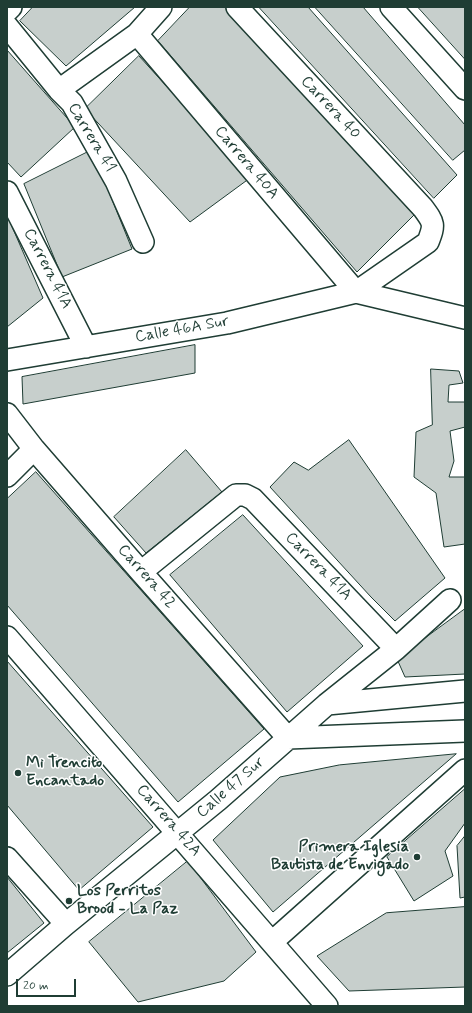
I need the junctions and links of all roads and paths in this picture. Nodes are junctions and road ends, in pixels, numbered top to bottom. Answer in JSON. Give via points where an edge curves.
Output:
{"nodes":[{"id":1,"x":11,"y":7,"type":"edge"},
{"id":2,"x":161,"y":7,"type":"edge"},
{"id":3,"x":238,"y":7,"type":"edge"},
{"id":4,"x":391,"y":7,"type":"edge"},
{"id":5,"x":7,"y":11,"type":"edge"},
{"id":6,"x":7,"y":26,"type":"edge"},
{"id":7,"x":137,"y":34,"type":"junction"},
{"id":8,"x":465,"y":89,"type":"edge"},
{"id":9,"x":60,"y":90,"type":"junction"},
{"id":10,"x":7,"y":192,"type":"edge"},
{"id":11,"x":423,"y":208,"type":"joint"},
{"id":12,"x":143,"y":242,"type":"dead end"},
{"id":13,"x":356,"y":292,"type":"junction"},
{"id":14,"x":465,"y":318,"type":"edge"},
{"id":15,"x":86,"y":346,"type":"junction"},
{"id":16,"x":7,"y":360,"type":"edge"},
{"id":17,"x":7,"y":414,"type":"edge"},
{"id":18,"x":34,"y":449,"type":"junction"},
{"id":19,"x":7,"y":476,"type":"edge"},
{"id":20,"x":141,"y":572,"type":"junction"},
{"id":21,"x":450,"y":600,"type":"dead end"},
{"id":22,"x":7,"y":637,"type":"edge"},
{"id":23,"x":396,"y":649,"type":"junction"},
{"id":24,"x":465,"y":691,"type":"edge"},
{"id":25,"x":327,"y":704,"type":"junction"},
{"id":26,"x":465,"y":731,"type":"edge"},
{"id":27,"x":288,"y":738,"type":"junction"},
{"id":28,"x":465,"y":770,"type":"edge"},
{"id":29,"x":178,"y":832,"type":"junction"},
{"id":30,"x":7,"y":858,"type":"edge"},
{"id":31,"x":66,"y":924,"type":"junction"},
{"id":32,"x":272,"y":942,"type":"junction"},
{"id":33,"x":7,"y":975,"type":"edge"},
{"id":34,"x":327,"y":1006,"type":"edge"}],
"edges":[{"from":1,"to":5,"type":"street"},
{"from":2,"to":7,"type":"street"},
{"from":3,"to":11,"type":"street","name":"Carrera 40"},
{"from":4,"to":8,"type":"street"},
{"from":6,"to":9,"type":"street","name":"Carrera 41"},
{"from":7,"to":9,"type":"street"},
{"from":7,"to":13,"type":"street","name":"Carrera 40A"},
{"from":9,"to":12,"type":"street","name":"Carrera 41","via":[[72,103],[116,181]]},
{"from":10,"to":15,"type":"street","name":"Carrera 41A"},
{"from":11,"to":13,"type":"street","name":"Calle 46A Sur","via":[[431,220],[433,229],[428,242]]},
{"from":13,"to":14,"type":"street","name":"Calle 46A Sur"},
{"from":13,"to":15,"type":"street","name":"Calle 46A Sur","via":[[227,323]]},
{"from":15,"to":16,"type":"street","name":"Calle 46A Sur"},
{"from":17,"to":18,"type":"street","name":"Carrera 42"},
{"from":18,"to":19,"type":"street"},
{"from":18,"to":20,"type":"street","name":"Carrera 42"},
{"from":20,"to":23,"type":"street","name":"Carrera 41A","via":[[236,495],[245,495],[253,499]]},
{"from":20,"to":27,"type":"street","name":"Carrera 42"},
{"from":21,"to":23,"type":"street","name":"Calle 47 Sur"},
{"from":22,"to":29,"type":"street","name":"Carrera 42A"},
{"from":23,"to":25,"type":"street","name":"Calle 47 Sur"},
{"from":24,"to":25,"type":"street"},
{"from":25,"to":27,"type":"street","name":"Calle 47 Sur"},
{"from":26,"to":27,"type":"street"},
{"from":27,"to":29,"type":"street","name":"Calle 47 Sur"},
{"from":28,"to":32,"type":"street"},
{"from":29,"to":31,"type":"street","name":"Calle 47 Sur"},
{"from":29,"to":32,"type":"street","name":"Carrera 42A"},
{"from":30,"to":31,"type":"street"},
{"from":31,"to":33,"type":"street","name":"Calle 47 Sur"},
{"from":32,"to":34,"type":"street","name":"Carrera 42A"}]}
